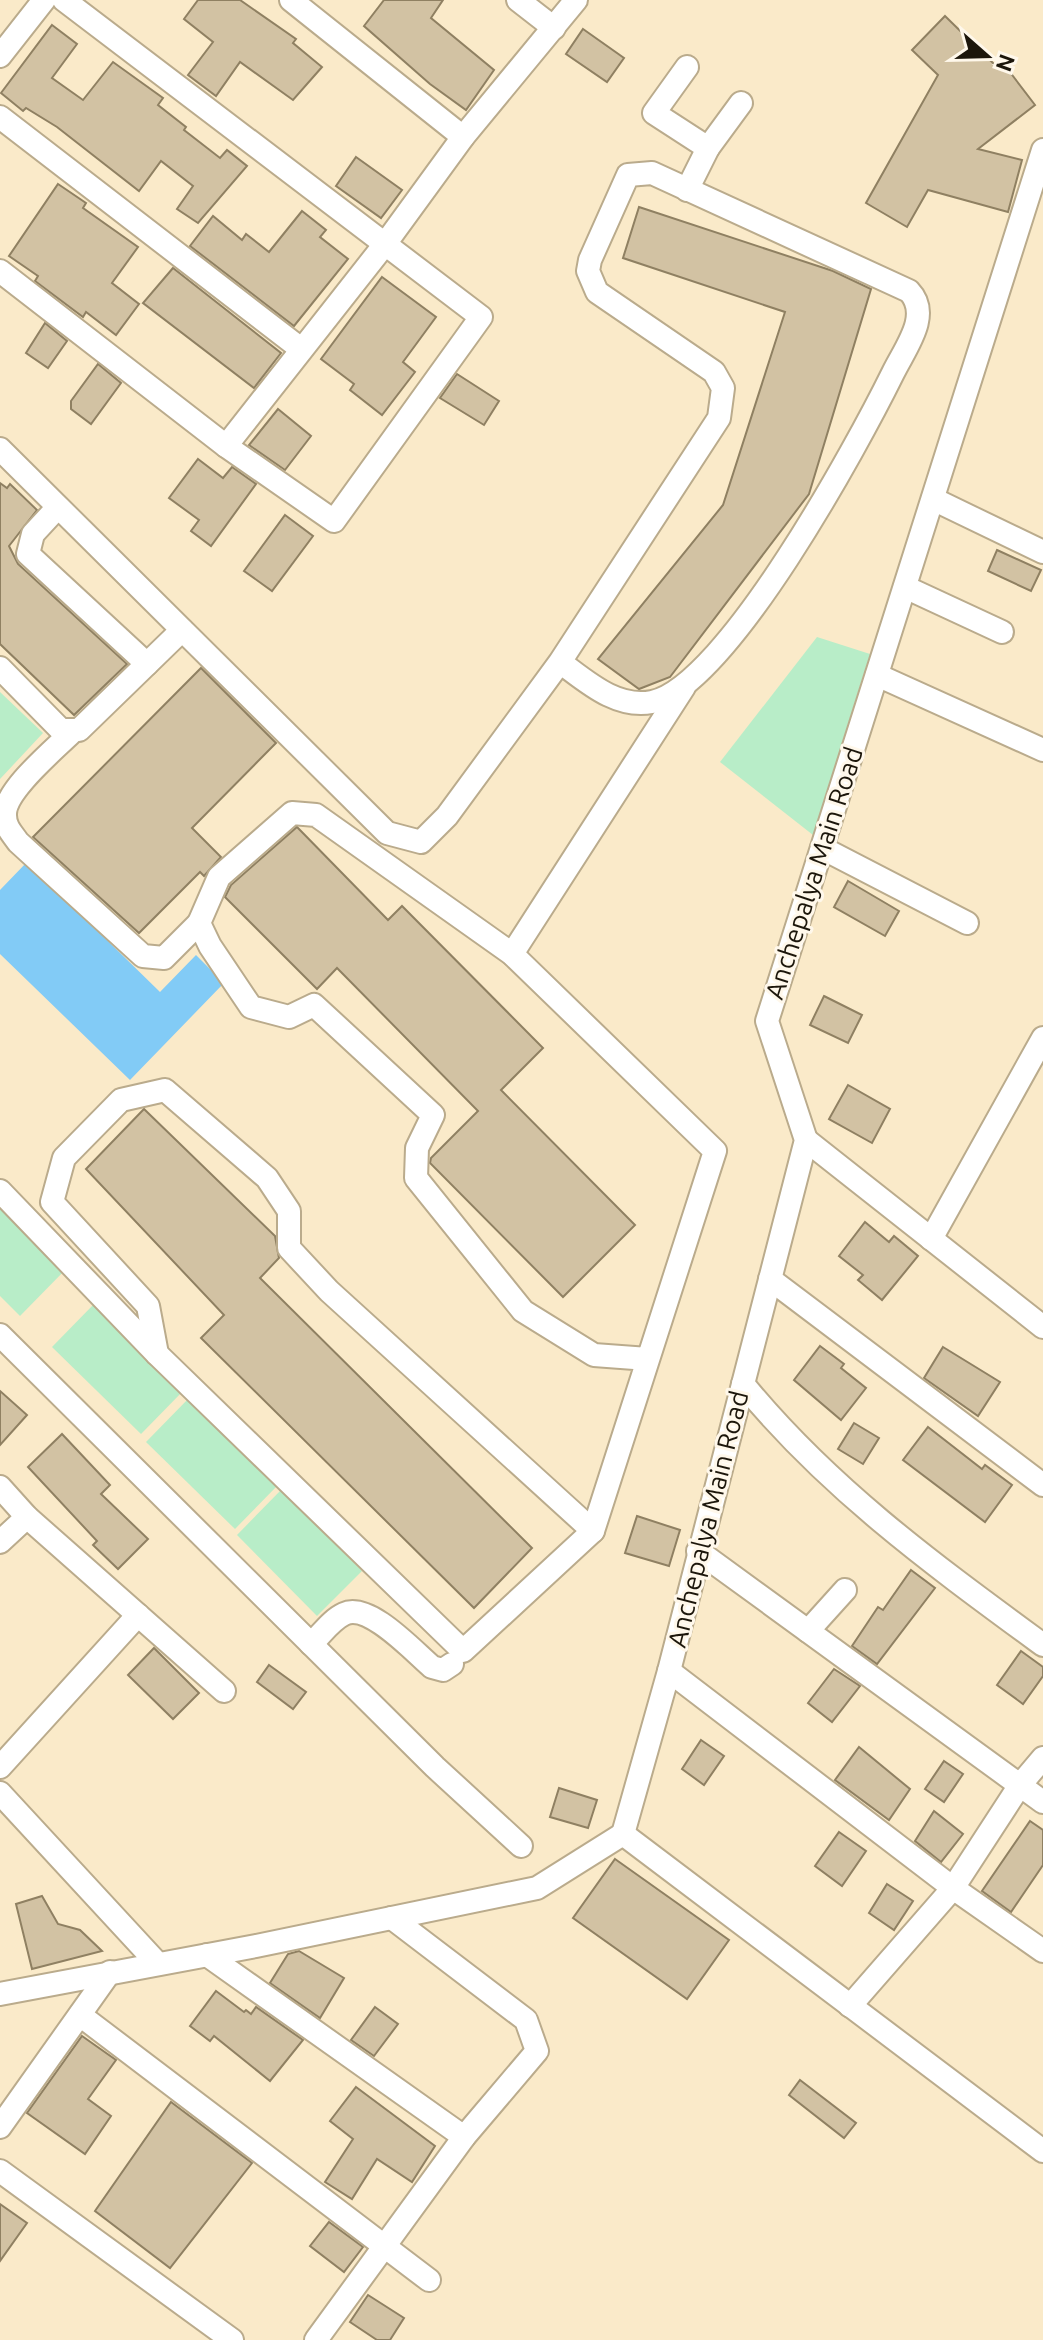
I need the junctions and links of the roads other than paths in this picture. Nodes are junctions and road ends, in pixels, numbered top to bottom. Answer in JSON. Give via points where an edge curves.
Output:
{"nodes":[{"id":1,"x":44,"y":0,"type":"edge"},
{"id":2,"x":64,"y":0,"type":"edge"},
{"id":3,"x":291,"y":0,"type":"edge"},
{"id":4,"x":518,"y":0,"type":"edge"},
{"id":5,"x":576,"y":0,"type":"edge"},
{"id":6,"x":554,"y":28,"type":"junction"},
{"id":7,"x":0,"y":56,"type":"edge"},
{"id":8,"x":687,"y":67,"type":"dead end"},
{"id":9,"x":741,"y":103,"type":"dead end"},
{"id":10,"x":0,"y":117,"type":"edge"},
{"id":11,"x":463,"y":137,"type":"junction"},
{"id":12,"x":708,"y":148,"type":"junction"},
{"id":13,"x":1043,"y":150,"type":"edge"},
{"id":14,"x":1038,"y":184,"type":"edge"},
{"id":15,"x":687,"y":190,"type":"junction"},
{"id":16,"x":385,"y":244,"type":"junction"},
{"id":17,"x":0,"y":271,"type":"edge"},
{"id":18,"x":301,"y":349,"type":"junction"},
{"id":19,"x":226,"y":446,"type":"junction"},
{"id":20,"x":0,"y":449,"type":"edge"},
{"id":21,"x":933,"y":499,"type":"junction"},
{"id":22,"x":58,"y":507,"type":"junction"},
{"id":23,"x":1043,"y":552,"type":"edge"},
{"id":24,"x":905,"y":587,"type":"junction"},
{"id":25,"x":182,"y":630,"type":"junction"},
{"id":26,"x":1002,"y":632,"type":"dead end"},
{"id":27,"x":560,"y":662,"type":"junction"},
{"id":28,"x":147,"y":664,"type":"junction"},
{"id":29,"x":0,"y":668,"type":"edge"},
{"id":30,"x":877,"y":675,"type":"junction"},
{"id":31,"x":684,"y":687,"type":"junction"},
{"id":32,"x":71,"y":733,"type":"junction"},
{"id":33,"x":1043,"y":750,"type":"edge"},
{"id":34,"x":822,"y":848,"type":"junction"},
{"id":35,"x":199,"y":923,"type":"junction"},
{"id":36,"x":967,"y":923,"type":"dead end"},
{"id":37,"x":512,"y":954,"type":"junction"},
{"id":38,"x":1043,"y":1038,"type":"edge"},
{"id":39,"x":806,"y":1140,"type":"junction"},
{"id":40,"x":0,"y":1191,"type":"edge"},
{"id":41,"x":931,"y":1239,"type":"junction"},
{"id":42,"x":770,"y":1279,"type":"junction"},
{"id":43,"x":1043,"y":1327,"type":"edge"},
{"id":44,"x":0,"y":1335,"type":"edge"},
{"id":45,"x":157,"y":1354,"type":"junction"},
{"id":46,"x":648,"y":1359,"type":"junction"},
{"id":47,"x":743,"y":1384,"type":"junction"},
{"id":48,"x":1043,"y":1485,"type":"edge"},
{"id":49,"x":0,"y":1487,"type":"edge"},
{"id":50,"x":27,"y":1517,"type":"junction"},
{"id":51,"x":593,"y":1531,"type":"junction"},
{"id":52,"x":0,"y":1542,"type":"edge"},
{"id":53,"x":698,"y":1551,"type":"junction"},
{"id":54,"x":845,"y":1590,"type":"dead end"},
{"id":55,"x":138,"y":1615,"type":"junction"},
{"id":56,"x":808,"y":1631,"type":"junction"},
{"id":57,"x":311,"y":1644,"type":"junction"},
{"id":58,"x":1043,"y":1645,"type":"edge"},
{"id":59,"x":452,"y":1664,"type":"dead end"},
{"id":60,"x":669,"y":1671,"type":"junction"},
{"id":61,"x":224,"y":1691,"type":"dead end"},
{"id":62,"x":1043,"y":1758,"type":"edge"},
{"id":63,"x":0,"y":1767,"type":"edge"},
{"id":64,"x":1020,"y":1785,"type":"junction"},
{"id":65,"x":0,"y":1793,"type":"edge"},
{"id":66,"x":1043,"y":1802,"type":"edge"},
{"id":67,"x":623,"y":1834,"type":"junction"},
{"id":68,"x":521,"y":1846,"type":"dead end"},
{"id":69,"x":953,"y":1888,"type":"junction"},
{"id":70,"x":392,"y":1918,"type":"junction"},
{"id":71,"x":1043,"y":1951,"type":"edge"},
{"id":72,"x":207,"y":1955,"type":"junction"},
{"id":73,"x":158,"y":1964,"type":"junction"},
{"id":74,"x":110,"y":1972,"type":"junction"},
{"id":75,"x":0,"y":1994,"type":"edge"},
{"id":76,"x":850,"y":2006,"type":"junction"},
{"id":77,"x":80,"y":2015,"type":"junction"},
{"id":78,"x":0,"y":2127,"type":"edge"},
{"id":79,"x":464,"y":2137,"type":"junction"},
{"id":80,"x":1043,"y":2151,"type":"edge"},
{"id":81,"x":0,"y":2171,"type":"edge"},
{"id":82,"x":386,"y":2245,"type":"junction"},
{"id":83,"x":429,"y":2280,"type":"dead end"},
{"id":84,"x":232,"y":2340,"type":"edge"},
{"id":85,"x":316,"y":2340,"type":"edge"}],
"edges":[{"from":1,"to":7,"type":"street"},
{"from":2,"to":16,"type":"street"},
{"from":3,"to":11,"type":"street"},
{"from":4,"to":6,"type":"street"},
{"from":5,"to":6,"type":"street"},
{"from":6,"to":11,"type":"street"},
{"from":8,"to":12,"type":"street","via":[[654,113]]},
{"from":9,"to":12,"type":"street"},
{"from":10,"to":18,"type":"street"},
{"from":11,"to":16,"type":"street"},
{"from":12,"to":15,"type":"street"},
{"from":13,"to":14,"type":"street","name":"Anchepalya Main Road"},
{"from":14,"to":21,"type":"street","name":"Anchepalya Main Road"},
{"from":15,"to":27,"type":"street","via":[[652,173],[628,175],[588,271],[597,292],[714,372],[723,388],[719,418]]},
{"from":15,"to":31,"type":"street","via":[[909,291],[918,300],[919,319],[872,415],[775,581]]},
{"from":16,"to":18,"type":"street"},
{"from":16,"to":19,"type":"street","via":[[481,317],[334,521]]},
{"from":17,"to":19,"type":"street"},
{"from":18,"to":19,"type":"street"},
{"from":20,"to":22,"type":"street"},
{"from":21,"to":23,"type":"street"},
{"from":21,"to":24,"type":"street","name":"Anchepalya Main Road"},
{"from":22,"to":25,"type":"street"},
{"from":22,"to":28,"type":"street","via":[[33,534],[28,554]]},
{"from":24,"to":26,"type":"street"},
{"from":24,"to":30,"type":"street","name":"Anchepalya Main Road"},
{"from":25,"to":27,"type":"street","via":[[387,833],[421,842],[447,816]]},
{"from":25,"to":28,"type":"street"},
{"from":27,"to":31,"type":"street","via":[[608,697],[650,702]]},
{"from":28,"to":32,"type":"street"},
{"from":29,"to":32,"type":"street","via":[[61,730]]},
{"from":30,"to":33,"type":"street"},
{"from":30,"to":34,"type":"street","name":"Anchepalya Main Road"},
{"from":31,"to":37,"type":"street"},
{"from":32,"to":35,"type":"street","via":[[10,796],[6,827],[143,956],[164,958]]},
{"from":34,"to":36,"type":"street"},
{"from":34,"to":39,"type":"street","name":"Anchepalya Main Road","via":[[767,1021]]},
{"from":35,"to":37,"type":"street","via":[[219,877],[292,813],[316,815]]},
{"from":35,"to":46,"type":"street","via":[[251,1007],[289,1017],[314,1005],[433,1115],[417,1148],[416,1178],[523,1311],[594,1355]]},
{"from":37,"to":46,"type":"street","via":[[715,1151]]},
{"from":38,"to":41,"type":"street"},
{"from":39,"to":41,"type":"street"},
{"from":39,"to":42,"type":"street","name":"Anchepalya Main Road"},
{"from":40,"to":45,"type":"street"},
{"from":41,"to":43,"type":"street"},
{"from":42,"to":47,"type":"street","name":"Anchepalya Main Road"},
{"from":42,"to":48,"type":"street"},
{"from":44,"to":57,"type":"street"},
{"from":45,"to":51,"type":"street","via":[[463,1651]]},
{"from":45,"to":51,"type":"street","via":[[148,1306],[52,1202],[64,1158],[121,1100],[165,1090],[267,1178],[289,1211],[289,1248],[329,1291]]},
{"from":46,"to":51,"type":"street"},
{"from":47,"to":53,"type":"street","name":"Anchepalya Main Road"},
{"from":47,"to":58,"type":"street","via":[[781,1430],[895,1536]]},
{"from":49,"to":50,"type":"street"},
{"from":50,"to":52,"type":"street"},
{"from":50,"to":55,"type":"street"},
{"from":53,"to":56,"type":"street"},
{"from":53,"to":60,"type":"street","name":"Anchepalya Main Road"},
{"from":54,"to":56,"type":"street"},
{"from":55,"to":61,"type":"street"},
{"from":55,"to":63,"type":"street"},
{"from":56,"to":64,"type":"street"},
{"from":57,"to":59,"type":"street","via":[[338,1617],[358,1611],[432,1667],[443,1670]]},
{"from":57,"to":68,"type":"street"},
{"from":60,"to":67,"type":"street","name":"Anchepalya Main Road"},
{"from":60,"to":69,"type":"street"},
{"from":62,"to":64,"type":"street"},
{"from":64,"to":66,"type":"street"},
{"from":64,"to":69,"type":"street"},
{"from":65,"to":73,"type":"street"},
{"from":67,"to":70,"type":"street","via":[[537,1888]]},
{"from":67,"to":76,"type":"street"},
{"from":69,"to":71,"type":"street"},
{"from":69,"to":76,"type":"street"},
{"from":70,"to":72,"type":"street"},
{"from":70,"to":79,"type":"street","via":[[526,2020],[532,2031],[537,2051]]},
{"from":72,"to":73,"type":"street"},
{"from":72,"to":79,"type":"street"},
{"from":73,"to":74,"type":"street"},
{"from":74,"to":75,"type":"street"},
{"from":74,"to":77,"type":"street"},
{"from":76,"to":80,"type":"street"},
{"from":77,"to":78,"type":"street"},
{"from":77,"to":82,"type":"street"},
{"from":79,"to":82,"type":"street"},
{"from":81,"to":84,"type":"street"},
{"from":82,"to":83,"type":"street"},
{"from":82,"to":85,"type":"street"}]}
